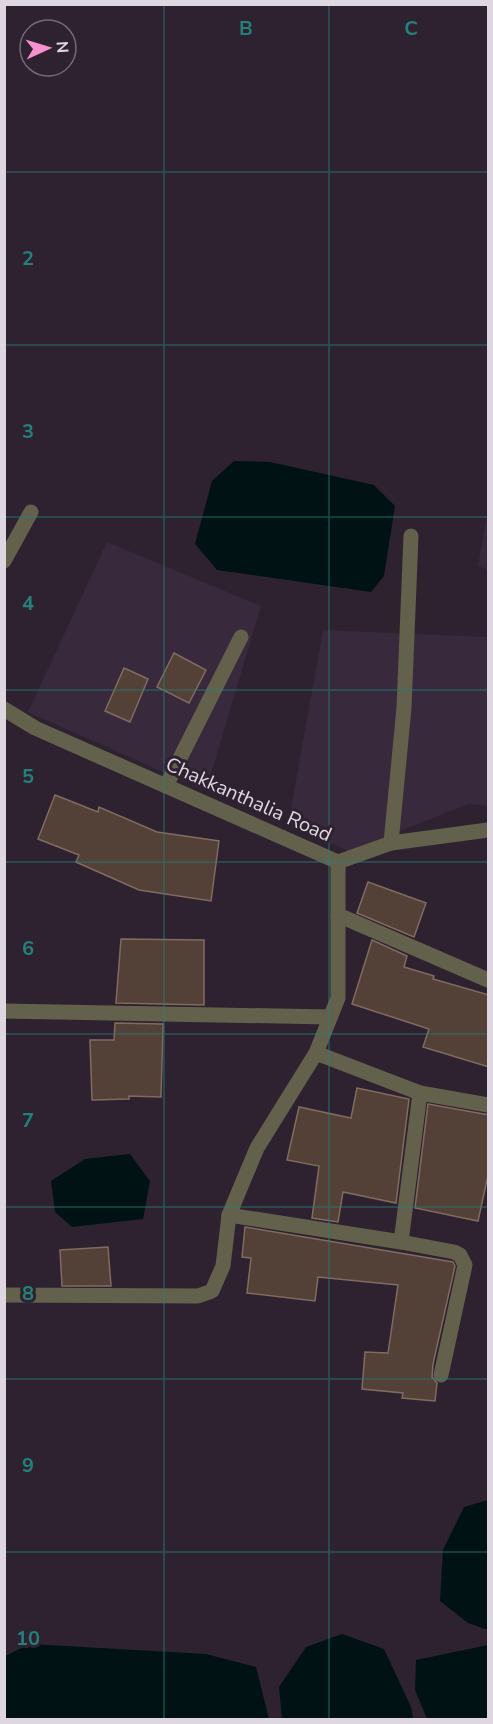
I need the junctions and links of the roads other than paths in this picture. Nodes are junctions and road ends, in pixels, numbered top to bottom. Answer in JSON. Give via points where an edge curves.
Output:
{"nodes":[{"id":1,"x":31,"y":512,"type":"dead end"},
{"id":2,"x":411,"y":536,"type":"dead end"},
{"id":3,"x":4,"y":561,"type":"edge"},
{"id":4,"x":241,"y":637,"type":"dead end"},
{"id":5,"x":4,"y":709,"type":"edge"},
{"id":6,"x":166,"y":786,"type":"junction"},
{"id":7,"x":489,"y":830,"type":"edge"},
{"id":8,"x":391,"y":843,"type":"junction"},
{"id":9,"x":339,"y":862,"type":"junction"},
{"id":10,"x":338,"y":915,"type":"junction"},
{"id":11,"x":489,"y":980,"type":"edge"},
{"id":12,"x":4,"y":1011,"type":"edge"},
{"id":13,"x":330,"y":1017,"type":"junction"},
{"id":14,"x":316,"y":1053,"type":"junction"},
{"id":15,"x":420,"y":1093,"type":"junction"},
{"id":16,"x":489,"y":1105,"type":"edge"},
{"id":17,"x":229,"y":1215,"type":"junction"},
{"id":18,"x":400,"y":1242,"type":"junction"},
{"id":19,"x":4,"y":1295,"type":"edge"},
{"id":20,"x":441,"y":1375,"type":"dead end"}],
"edges":[{"from":1,"to":3,"type":"street"},
{"from":2,"to":8,"type":"street","via":[[404,708]]},
{"from":4,"to":6,"type":"street"},
{"from":5,"to":6,"type":"street","name":"Chakkanthalia Road","via":[[36,728]]},
{"from":6,"to":9,"type":"street","name":"Chakkanthalia Road"},
{"from":7,"to":8,"type":"street","name":"Chakkanthalia Road"},
{"from":8,"to":9,"type":"street","name":"Chakkanthalia Road"},
{"from":9,"to":10,"type":"street"},
{"from":10,"to":11,"type":"street"},
{"from":10,"to":13,"type":"street","via":[[338,998]]},
{"from":12,"to":13,"type":"street"},
{"from":13,"to":14,"type":"street"},
{"from":14,"to":15,"type":"street"},
{"from":14,"to":17,"type":"street","via":[[257,1148]]},
{"from":15,"to":16,"type":"street"},
{"from":15,"to":18,"type":"street"},
{"from":17,"to":18,"type":"street"},
{"from":17,"to":19,"type":"street","via":[[224,1266],[212,1291],[198,1296]]},
{"from":18,"to":20,"type":"street","via":[[454,1252],[464,1259]]}]}
